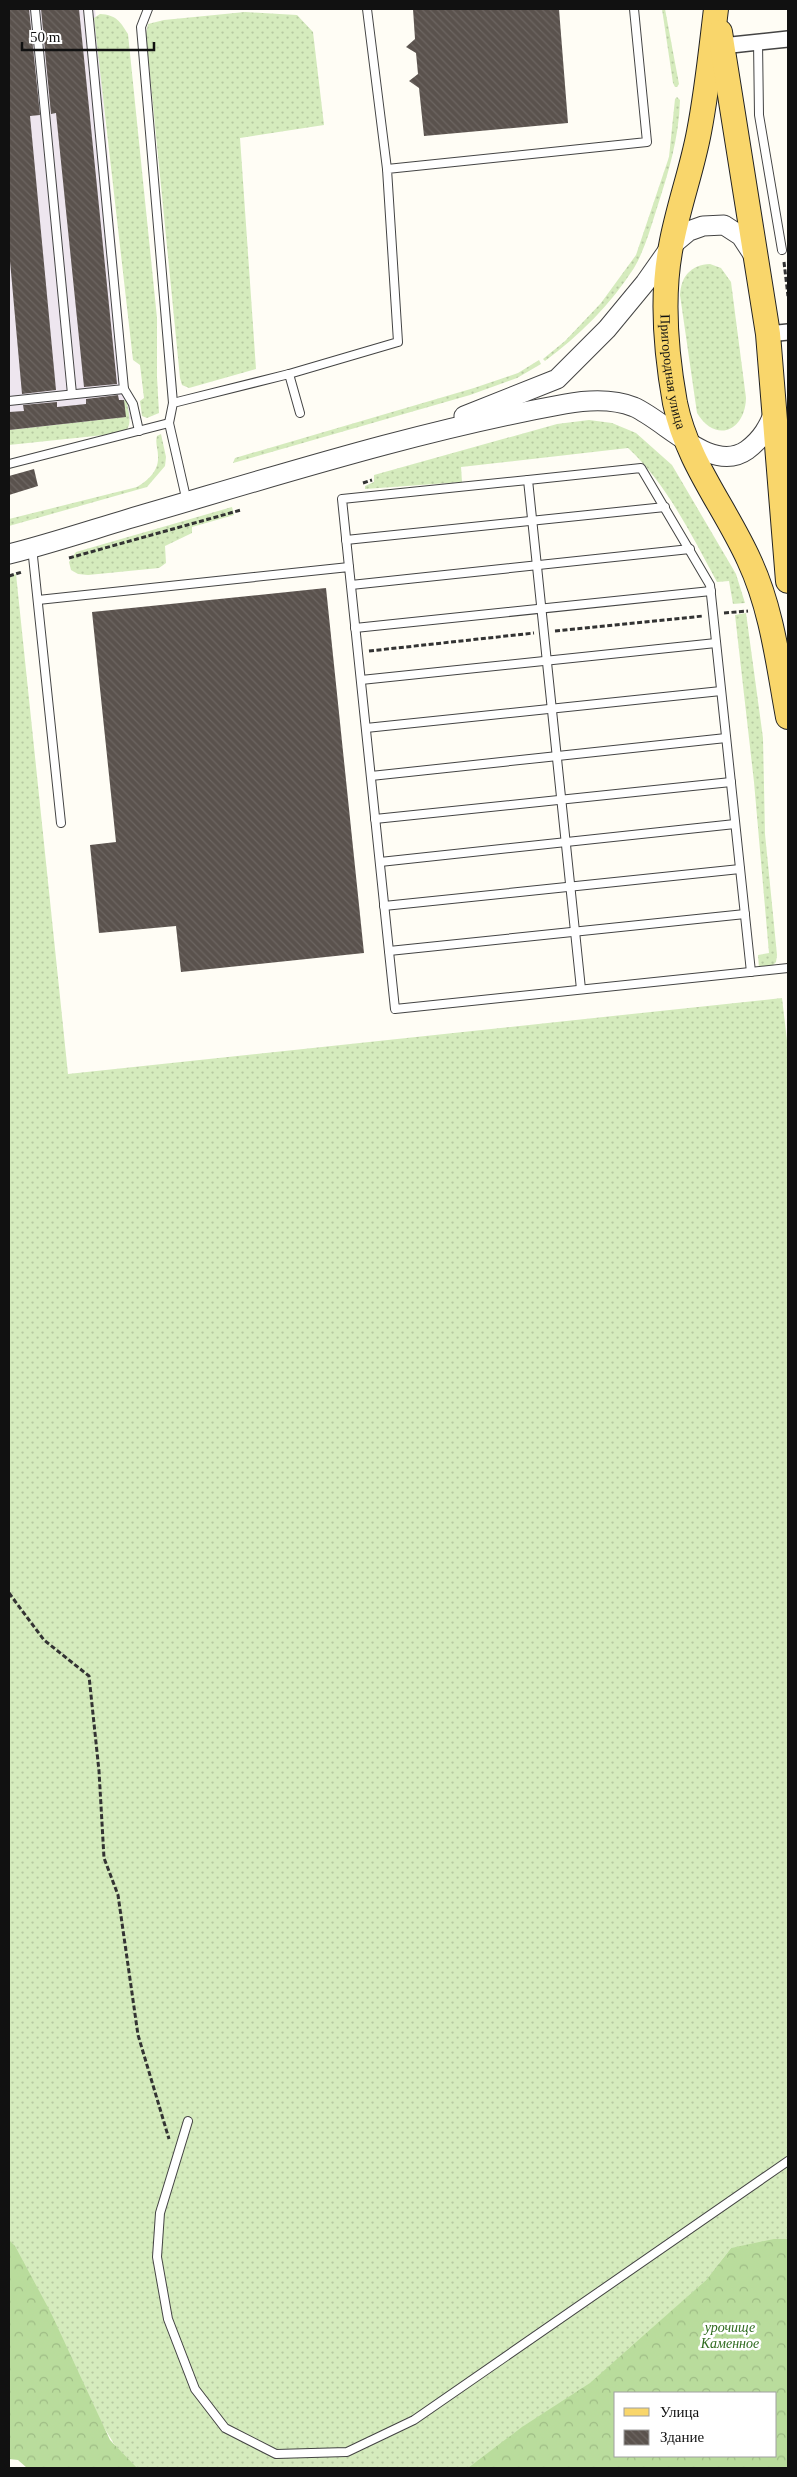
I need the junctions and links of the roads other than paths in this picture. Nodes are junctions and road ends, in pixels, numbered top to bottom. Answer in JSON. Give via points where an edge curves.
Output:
{"nodes":[{"id":1,"x":35,"y":9,"type":"edge"},
{"id":2,"x":88,"y":9,"type":"edge"},
{"id":3,"x":148,"y":9,"type":"edge"},
{"id":4,"x":367,"y":9,"type":"edge"},
{"id":5,"x":634,"y":9,"type":"edge"},
{"id":6,"x":716,"y":9,"type":"edge"},
{"id":7,"x":788,"y":38,"type":"edge"},
{"id":8,"x":758,"y":42,"type":"junction"},
{"id":9,"x":722,"y":46,"type":"junction"},
{"id":10,"x":386,"y":169,"type":"junction"},
{"id":11,"x":670,"y":246,"type":"junction"},
{"id":12,"x":782,"y":250,"type":"road end"},
{"id":13,"x":756,"y":259,"type":"junction"},
{"id":14,"x":778,"y":333,"type":"edge"},
{"id":15,"x":289,"y":374,"type":"junction"},
{"id":16,"x":124,"y":389,"type":"junction"},
{"id":17,"x":72,"y":394,"type":"junction"},
{"id":18,"x":9,"y":401,"type":"edge"},
{"id":19,"x":172,"y":403,"type":"junction"},
{"id":20,"x":776,"y":409,"type":"junction"},
{"id":21,"x":300,"y":413,"type":"dead end"},
{"id":22,"x":169,"y":424,"type":"junction"},
{"id":23,"x":139,"y":431,"type":"junction"},
{"id":24,"x":414,"y":436,"type":"junction"},
{"id":25,"x":685,"y":440,"type":"junction"},
{"id":26,"x":9,"y":464,"type":"edge"},
{"id":27,"x":528,"y":480,"type":"junction"},
{"id":28,"x":186,"y":502,"type":"junction"},
{"id":29,"x":665,"y":507,"type":"junction"},
{"id":30,"x":532,"y":520,"type":"junction"},
{"id":31,"x":346,"y":540,"type":"junction"},
{"id":32,"x":32,"y":547,"type":"junction"},
{"id":33,"x":690,"y":549,"type":"junction"},
{"id":34,"x":9,"y":554,"type":"edge"},
{"id":35,"x":537,"y":565,"type":"junction"},
{"id":36,"x":349,"y":568,"type":"junction"},
{"id":37,"x":788,"y":581,"type":"edge"},
{"id":38,"x":351,"y":584,"type":"junction"},
{"id":39,"x":711,"y":591,"type":"junction"},
{"id":40,"x":38,"y":600,"type":"junction"},
{"id":41,"x":541,"y":609,"type":"junction"},
{"id":42,"x":355,"y":628,"type":"junction"},
{"id":43,"x":716,"y":643,"type":"junction"},
{"id":44,"x":547,"y":660,"type":"junction"},
{"id":45,"x":361,"y":680,"type":"junction"},
{"id":46,"x":721,"y":691,"type":"junction"},
{"id":47,"x":552,"y":709,"type":"junction"},
{"id":48,"x":788,"y":716,"type":"edge"},
{"id":49,"x":366,"y":728,"type":"junction"},
{"id":50,"x":726,"y":738,"type":"junction"},
{"id":51,"x":556,"y":756,"type":"junction"},
{"id":52,"x":371,"y":776,"type":"junction"},
{"id":53,"x":731,"y":782,"type":"junction"},
{"id":54,"x":561,"y":800,"type":"junction"},
{"id":55,"x":375,"y":819,"type":"junction"},
{"id":56,"x":61,"y":823,"type":"dead end"},
{"id":57,"x":735,"y":824,"type":"junction"},
{"id":58,"x":566,"y":842,"type":"junction"},
{"id":59,"x":380,"y":862,"type":"junction"},
{"id":60,"x":740,"y":869,"type":"junction"},
{"id":61,"x":570,"y":887,"type":"junction"},
{"id":62,"x":384,"y":906,"type":"junction"},
{"id":63,"x":745,"y":914,"type":"junction"},
{"id":64,"x":575,"y":931,"type":"junction"},
{"id":65,"x":389,"y":951,"type":"junction"},
{"id":66,"x":788,"y":968,"type":"edge"},
{"id":67,"x":751,"y":972,"type":"junction"},
{"id":68,"x":581,"y":989,"type":"junction"},
{"id":69,"x":188,"y":2121,"type":"dead end"},
{"id":70,"x":788,"y":2161,"type":"edge"}],
"edges":[{"from":1,"to":17,"type":"lane"},
{"from":2,"to":16,"type":"lane"},
{"from":3,"to":19,"type":"lane","via":[[141,27]]},
{"from":4,"to":10,"type":"lane"},
{"from":5,"to":10,"type":"lane","via":[[647,142]]},
{"from":6,"to":9,"type":"main road","name":"Пригородная улица"},
{"from":6,"to":11,"type":"main road","name":"Пригородная улица","via":[[699,134]]},
{"from":7,"to":8,"type":"street"},
{"from":8,"to":9,"type":"street"},
{"from":8,"to":12,"type":"lane","via":[[759,115]]},
{"from":9,"to":13,"type":"main road","name":"Пригородная улица"},
{"from":10,"to":15,"type":"lane","via":[[398,342]]},
{"from":11,"to":13,"type":"street","via":[[689,231],[703,226],[724,225],[741,236]]},
{"from":11,"to":24,"type":"street","via":[[607,329],[557,379]]},
{"from":11,"to":25,"type":"main road","name":"Пригородная улица","via":[[665,294],[666,326],[675,403]]},
{"from":13,"to":14,"type":"main road","name":"Пригородная улица"},
{"from":14,"to":20,"type":"main road","name":"Пригородная улица"},
{"from":15,"to":19,"type":"lane"},
{"from":15,"to":21,"type":"lane"},
{"from":16,"to":17,"type":"lane"},
{"from":16,"to":23,"type":"lane","via":[[133,404]]},
{"from":17,"to":18,"type":"lane"},
{"from":19,"to":22,"type":"lane"},
{"from":20,"to":25,"type":"street","via":[[768,428],[740,455],[722,457]]},
{"from":20,"to":37,"type":"main road","name":"Пригородная улица"},
{"from":22,"to":23,"type":"lane"},
{"from":22,"to":28,"type":"lane"},
{"from":23,"to":26,"type":"lane"},
{"from":24,"to":25,"type":"street","via":[[598,400],[633,407],[659,420]]},
{"from":24,"to":28,"type":"street"},
{"from":25,"to":48,"type":"main road","name":"Пригородная улица","via":[[749,559],[768,609]]},
{"from":27,"to":29,"type":"lane","via":[[641,468]]},
{"from":27,"to":30,"type":"lane"},
{"from":27,"to":31,"type":"lane","via":[[342,499]]},
{"from":28,"to":32,"type":"street"},
{"from":29,"to":30,"type":"lane"},
{"from":29,"to":33,"type":"lane"},
{"from":30,"to":31,"type":"lane"},
{"from":30,"to":35,"type":"lane"},
{"from":31,"to":36,"type":"lane"},
{"from":32,"to":34,"type":"street"},
{"from":32,"to":40,"type":"lane"},
{"from":33,"to":35,"type":"lane"},
{"from":33,"to":39,"type":"lane"},
{"from":35,"to":38,"type":"lane"},
{"from":35,"to":41,"type":"lane"},
{"from":36,"to":38,"type":"lane"},
{"from":36,"to":40,"type":"lane"},
{"from":38,"to":42,"type":"lane"},
{"from":39,"to":41,"type":"lane"},
{"from":39,"to":43,"type":"lane"},
{"from":40,"to":56,"type":"lane"},
{"from":41,"to":42,"type":"lane"},
{"from":41,"to":44,"type":"lane"},
{"from":42,"to":45,"type":"lane"},
{"from":43,"to":44,"type":"lane"},
{"from":43,"to":46,"type":"lane"},
{"from":44,"to":45,"type":"lane"},
{"from":44,"to":47,"type":"lane"},
{"from":45,"to":49,"type":"lane"},
{"from":46,"to":47,"type":"lane"},
{"from":46,"to":50,"type":"lane"},
{"from":47,"to":49,"type":"lane"},
{"from":47,"to":51,"type":"lane"},
{"from":49,"to":52,"type":"lane"},
{"from":50,"to":51,"type":"lane"},
{"from":50,"to":53,"type":"lane"},
{"from":51,"to":52,"type":"lane"},
{"from":51,"to":54,"type":"lane"},
{"from":52,"to":55,"type":"lane"},
{"from":53,"to":54,"type":"lane"},
{"from":53,"to":57,"type":"lane"},
{"from":54,"to":55,"type":"lane"},
{"from":54,"to":58,"type":"lane"},
{"from":55,"to":59,"type":"lane"},
{"from":57,"to":58,"type":"lane"},
{"from":57,"to":60,"type":"lane"},
{"from":58,"to":59,"type":"lane"},
{"from":58,"to":61,"type":"lane"},
{"from":59,"to":62,"type":"lane"},
{"from":60,"to":61,"type":"lane"},
{"from":60,"to":63,"type":"lane"},
{"from":61,"to":62,"type":"lane"},
{"from":61,"to":64,"type":"lane"},
{"from":62,"to":65,"type":"lane"},
{"from":63,"to":64,"type":"lane"},
{"from":63,"to":67,"type":"lane"},
{"from":64,"to":65,"type":"lane"},
{"from":64,"to":68,"type":"lane"},
{"from":65,"to":68,"type":"lane","via":[[395,1009]]},
{"from":66,"to":67,"type":"lane"},
{"from":67,"to":68,"type":"lane"},
{"from":69,"to":70,"type":"lane","via":[[160,2213],[157,2257],[168,2319],[195,2389],[225,2428],[276,2454],[347,2452],[414,2420]]}]}
